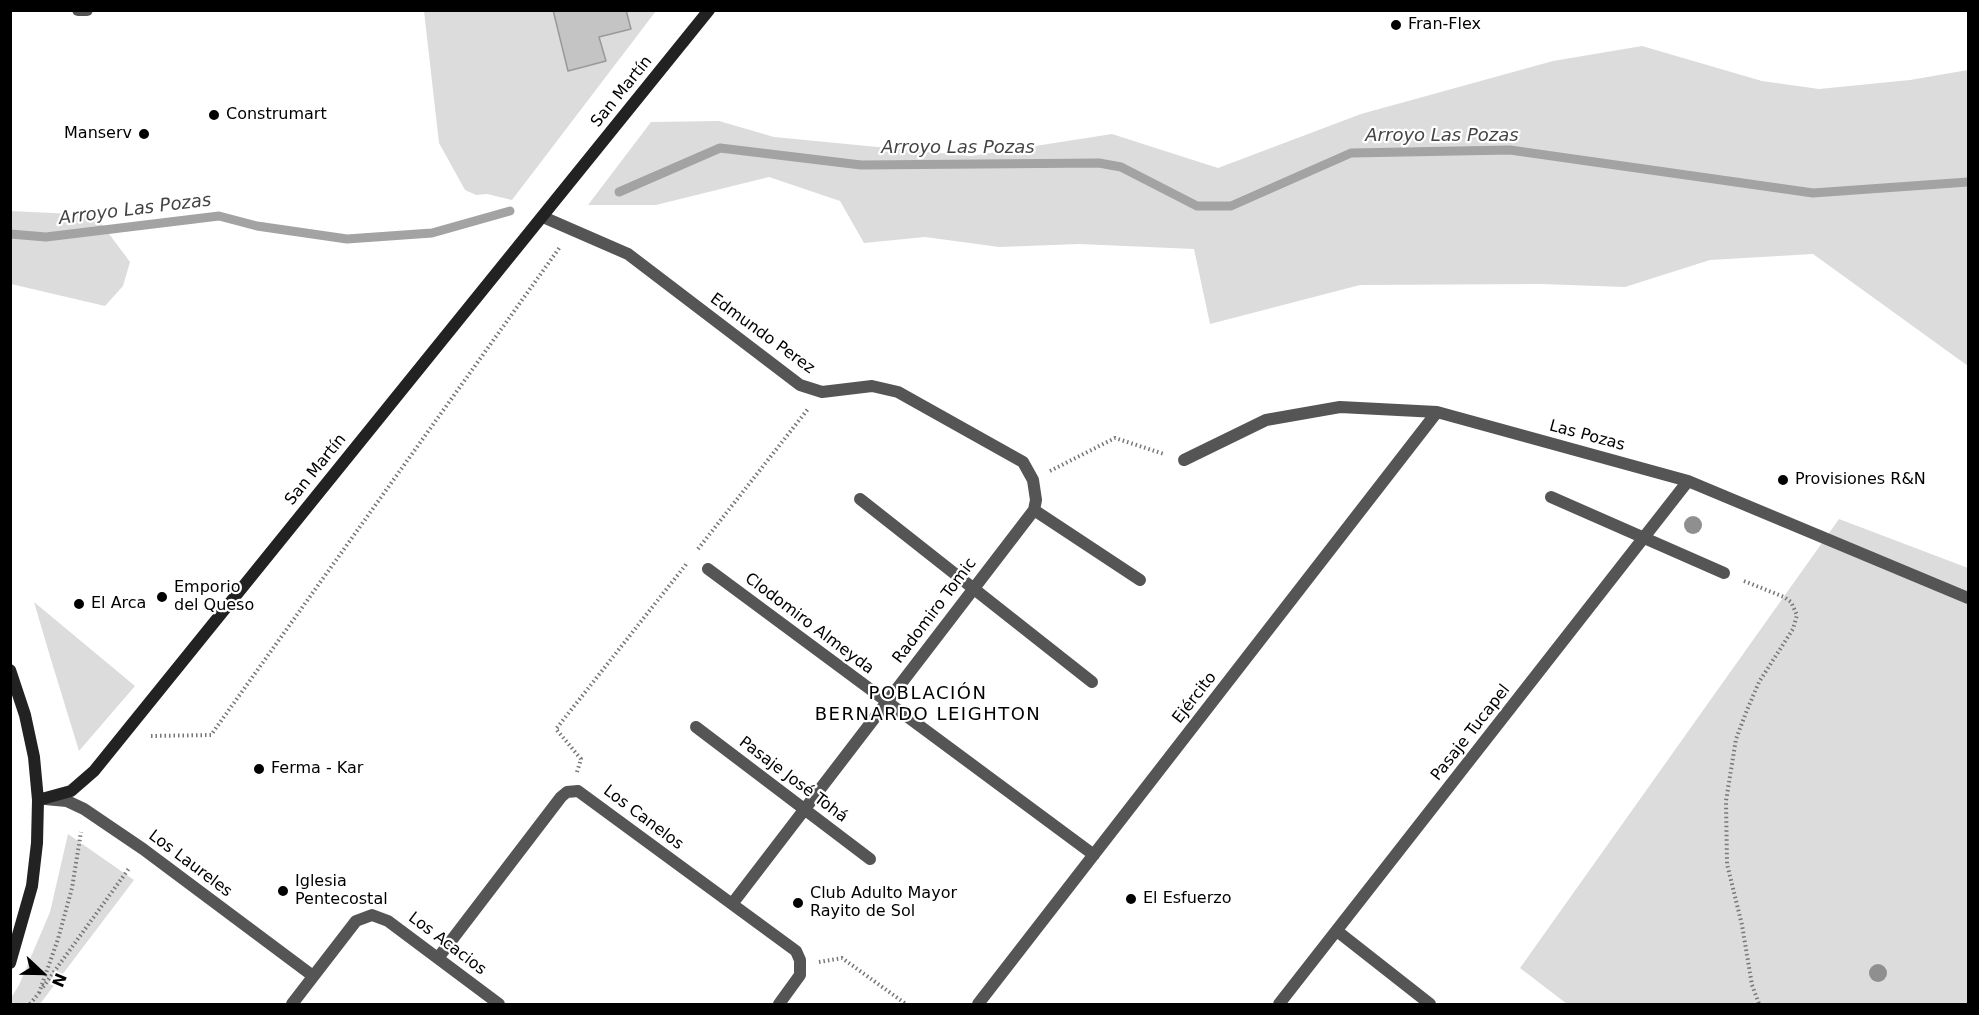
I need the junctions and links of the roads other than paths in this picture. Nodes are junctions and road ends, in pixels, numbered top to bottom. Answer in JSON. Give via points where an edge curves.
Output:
{"nodes":[{"id":1,"x":78,"y":10,"type":"edge"},
{"id":2,"x":87,"y":10,"type":"edge"},
{"id":3,"x":709,"y":10,"type":"edge"},
{"id":4,"x":543,"y":217,"type":"junction"},
{"id":5,"x":1437,"y":412,"type":"junction"},
{"id":6,"x":1184,"y":460,"type":"road end"},
{"id":7,"x":1688,"y":481,"type":"junction"},
{"id":8,"x":1551,"y":497,"type":"dead end"},
{"id":9,"x":860,"y":499,"type":"dead end"},
{"id":10,"x":1034,"y":510,"type":"junction"},
{"id":11,"x":1644,"y":538,"type":"junction"},
{"id":12,"x":708,"y":569,"type":"dead end"},
{"id":13,"x":1724,"y":573,"type":"road end"},
{"id":14,"x":1140,"y":579,"type":"dead end"},
{"id":15,"x":973,"y":589,"type":"junction"},
{"id":16,"x":1968,"y":598,"type":"edge"},
{"id":17,"x":10,"y":670,"type":"edge"},
{"id":18,"x":1092,"y":682,"type":"dead end"},
{"id":19,"x":887,"y":701,"type":"junction"},
{"id":20,"x":696,"y":727,"type":"dead end"},
{"id":21,"x":38,"y":800,"type":"junction"},
{"id":22,"x":804,"y":809,"type":"junction"},
{"id":23,"x":1094,"y":855,"type":"junction"},
{"id":24,"x":870,"y":859,"type":"dead end"},
{"id":25,"x":732,"y":904,"type":"junction"},
{"id":26,"x":1337,"y":931,"type":"junction"},
{"id":27,"x":438,"y":958,"type":"junction"},
{"id":28,"x":10,"y":963,"type":"edge"},
{"id":29,"x":313,"y":976,"type":"junction"},
{"id":30,"x":292,"y":1005,"type":"edge"},
{"id":31,"x":499,"y":1005,"type":"edge"},
{"id":32,"x":779,"y":1005,"type":"edge"},
{"id":33,"x":978,"y":1005,"type":"edge"},
{"id":34,"x":1279,"y":1005,"type":"edge"},
{"id":35,"x":1430,"y":1005,"type":"edge"}],
"edges":[{"from":1,"to":2,"type":"street"},
{"from":3,"to":4,"type":"street","name":"San Martín"},
{"from":4,"to":10,"type":"street","name":"Edmundo Perez","via":[[628,254],[800,385],[822,392],[872,386],[898,392],[1023,462],[1034,480]]},
{"from":4,"to":21,"type":"street","name":"San Martín","via":[[94,771],[71,791]]},
{"from":5,"to":6,"type":"street","name":"Las Pozas","via":[[1340,407],[1266,420]]},
{"from":5,"to":7,"type":"street","name":"Las Pozas"},
{"from":5,"to":23,"type":"street","name":"Ejército"},
{"from":7,"to":11,"type":"street","name":"Pasaje Tucapel"},
{"from":7,"to":16,"type":"street","name":"Las Pozas"},
{"from":8,"to":11,"type":"street"},
{"from":9,"to":15,"type":"street"},
{"from":10,"to":14,"type":"street"},
{"from":10,"to":15,"type":"street","name":"Radomiro Tomic"},
{"from":11,"to":13,"type":"street"},
{"from":11,"to":26,"type":"street","name":"Pasaje Tucapel"},
{"from":12,"to":19,"type":"street","name":"Clodomiro Almeyda"},
{"from":15,"to":18,"type":"street"},
{"from":15,"to":19,"type":"street","name":"Radomiro Tomic"},
{"from":17,"to":21,"type":"street","via":[[25,715]]},
{"from":19,"to":22,"type":"street","name":"Radomiro Tomic"},
{"from":19,"to":23,"type":"street","name":"Clodomiro Almeyda"},
{"from":20,"to":22,"type":"street","name":"Pasaje José Tohá"},
{"from":21,"to":28,"type":"street","via":[[32,886]]},
{"from":21,"to":29,"type":"street","name":"Los Laureles","via":[[68,801],[84,809]]},
{"from":22,"to":24,"type":"street","name":"Pasaje José Tohá"},
{"from":22,"to":25,"type":"street","name":"Radomiro Tomic"},
{"from":23,"to":33,"type":"street","name":"Ejército"},
{"from":25,"to":27,"type":"street","name":"Los Canelos","via":[[585,795],[571,791],[561,797]]},
{"from":25,"to":32,"type":"street","name":"Los Canelos","via":[[796,951],[800,975]]},
{"from":26,"to":34,"type":"street","name":"Pasaje Tucapel"},
{"from":26,"to":35,"type":"street"},
{"from":27,"to":29,"type":"street","name":"Los Acacios","via":[[383,918],[372,915],[356,921]]},
{"from":27,"to":31,"type":"street","name":"Los Acacios"},
{"from":29,"to":30,"type":"street"}]}
